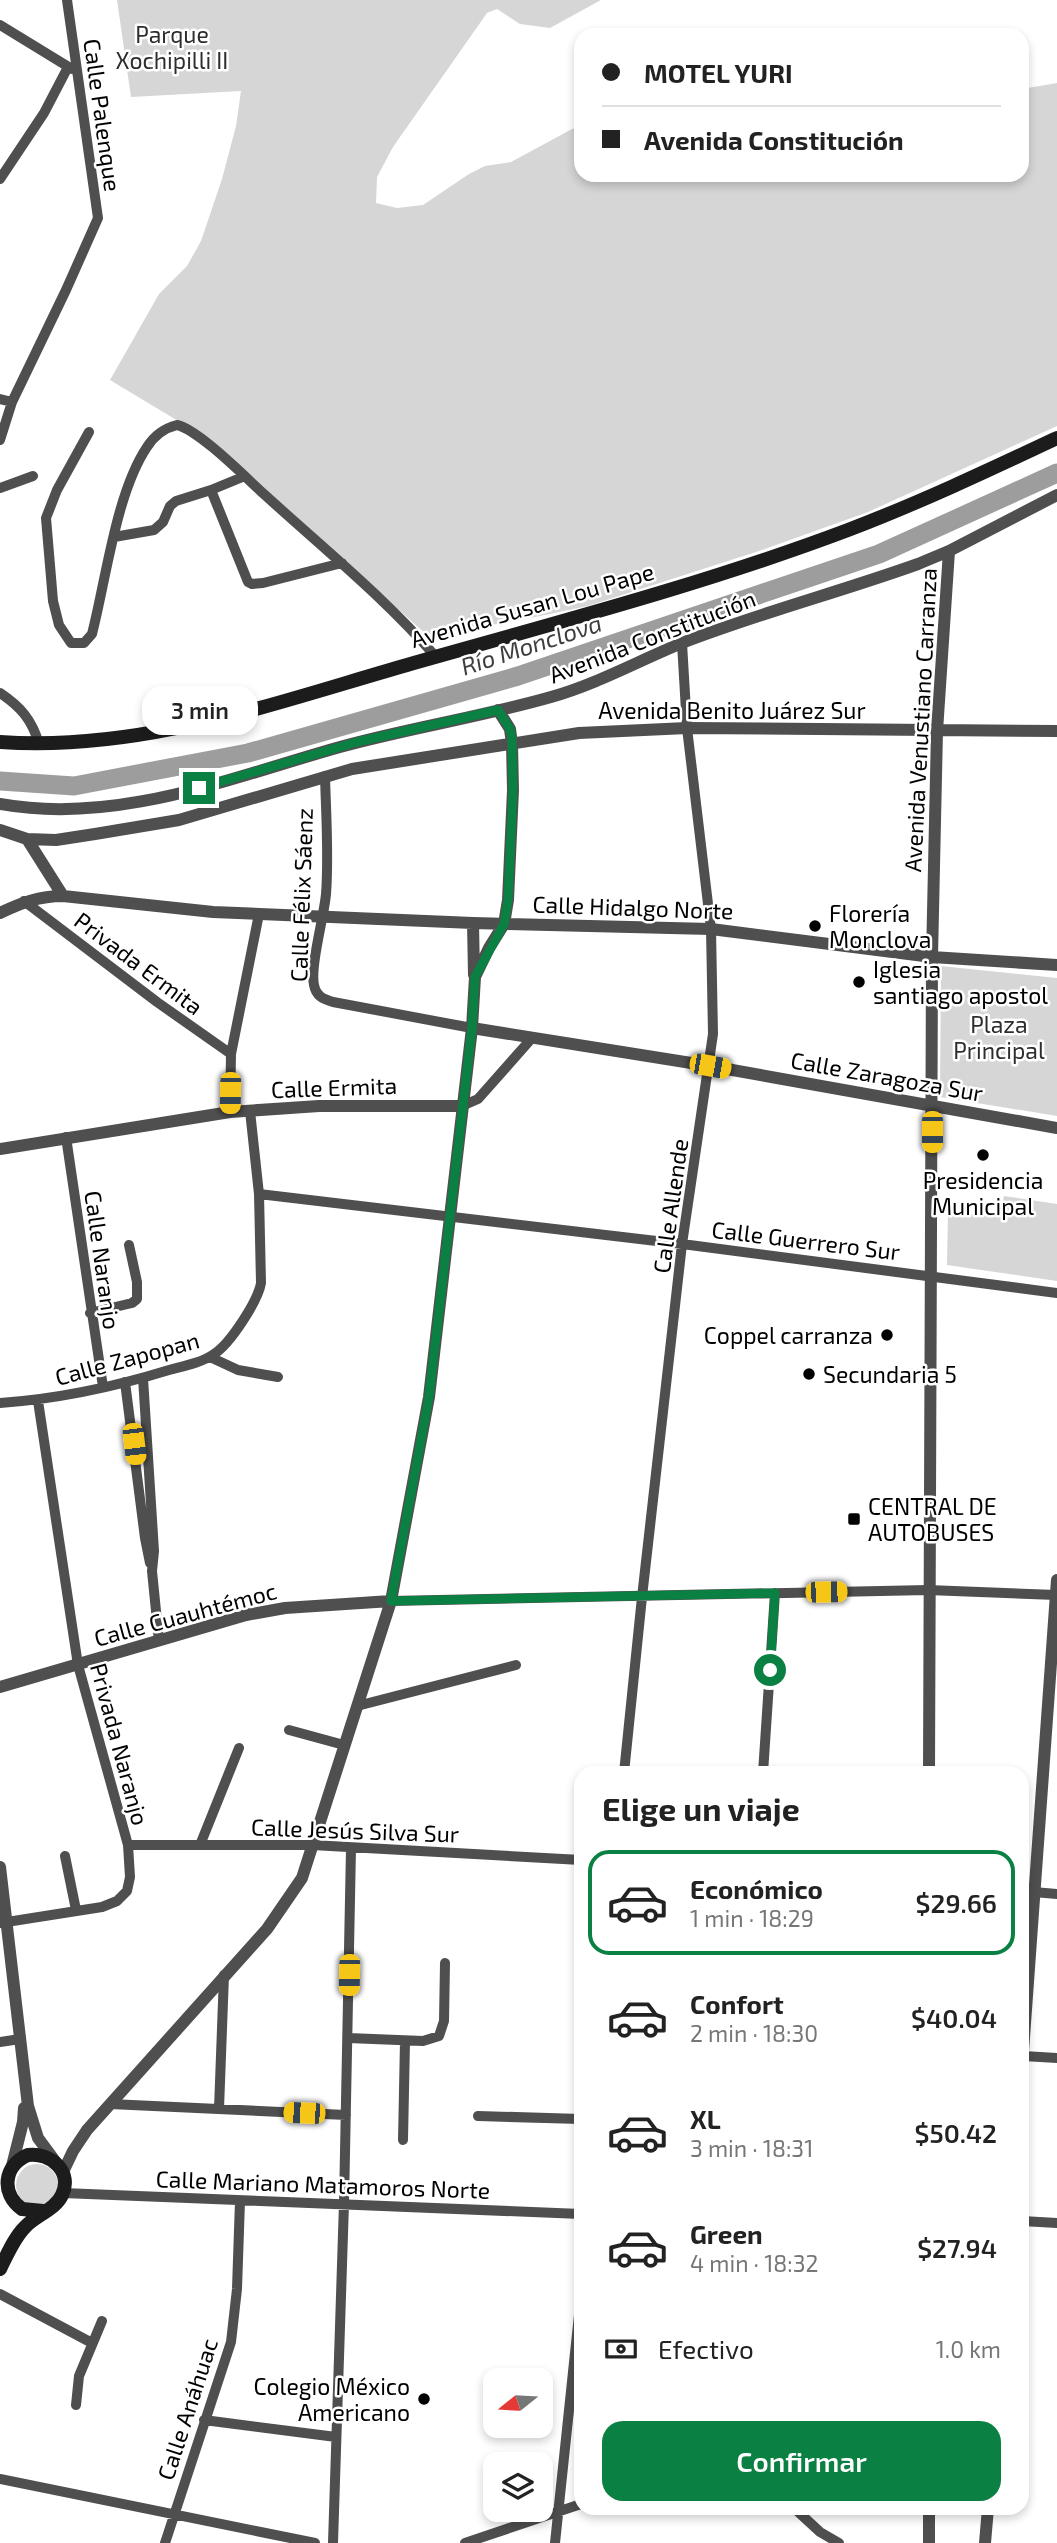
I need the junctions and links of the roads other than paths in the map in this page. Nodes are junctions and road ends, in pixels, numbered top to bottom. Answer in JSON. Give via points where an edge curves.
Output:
{"nodes":[{"id":1,"x":67,"y":0,"type":"edge"},
{"id":2,"x":0,"y":25,"type":"edge"},
{"id":3,"x":72,"y":69,"type":"junction"},
{"id":4,"x":0,"y":179,"type":"edge"},
{"id":5,"x":0,"y":399,"type":"edge"},
{"id":6,"x":12,"y":402,"type":"junction"},
{"id":7,"x":89,"y":432,"type":"dead end"},
{"id":8,"x":1057,"y":438,"type":"edge"},
{"id":9,"x":0,"y":440,"type":"edge"},
{"id":10,"x":33,"y":476,"type":"dead end"},
{"id":11,"x":244,"y":477,"type":"junction"},
{"id":12,"x":0,"y":488,"type":"edge"},
{"id":13,"x":211,"y":490,"type":"junction"},
{"id":14,"x":1057,"y":495,"type":"edge"},
{"id":15,"x":114,"y":537,"type":"junction"},
{"id":16,"x":949,"y":551,"type":"junction"},
{"id":17,"x":342,"y":563,"type":"junction"},
{"id":18,"x":682,"y":643,"type":"junction"},
{"id":19,"x":436,"y":657,"type":"junction"},
{"id":20,"x":0,"y":692,"type":"edge"},
{"id":21,"x":498,"y":710,"type":"junction"},
{"id":22,"x":687,"y":728,"type":"junction"},
{"id":23,"x":937,"y":731,"type":"junction"},
{"id":24,"x":1057,"y":731,"type":"edge"},
{"id":25,"x":0,"y":742,"type":"edge"},
{"id":26,"x":39,"y":744,"type":"junction"},
{"id":27,"x":512,"y":744,"type":"junction"},
{"id":28,"x":325,"y":776,"type":"junction"},
{"id":29,"x":0,"y":804,"type":"edge"},
{"id":30,"x":0,"y":830,"type":"edge"},
{"id":31,"x":27,"y":839,"type":"junction"},
{"id":32,"x":62,"y":896,"type":"junction"},
{"id":33,"x":24,"y":901,"type":"junction"},
{"id":34,"x":0,"y":913,"type":"edge"},
{"id":35,"x":259,"y":914,"type":"junction"},
{"id":36,"x":323,"y":917,"type":"junction"},
{"id":37,"x":473,"y":923,"type":"junction"},
{"id":38,"x":504,"y":924,"type":"junction"},
{"id":39,"x":711,"y":929,"type":"junction"},
{"id":40,"x":932,"y":957,"type":"junction"},
{"id":41,"x":1057,"y":965,"type":"edge"},
{"id":42,"x":475,"y":977,"type":"junction"},
{"id":43,"x":472,"y":1028,"type":"junction"},
{"id":44,"x":532,"y":1038,"type":"junction"},
{"id":45,"x":231,"y":1054,"type":"junction"},
{"id":46,"x":710,"y":1066,"type":"junction"},
{"id":47,"x":932,"y":1105,"type":"junction"},
{"id":48,"x":462,"y":1106,"type":"junction"},
{"id":49,"x":250,"y":1111,"type":"junction"},
{"id":50,"x":230,"y":1112,"type":"junction"},
{"id":51,"x":1057,"y":1128,"type":"edge"},
{"id":52,"x":66,"y":1137,"type":"junction"},
{"id":53,"x":0,"y":1149,"type":"edge"},
{"id":54,"x":259,"y":1194,"type":"junction"},
{"id":55,"x":450,"y":1218,"type":"junction"},
{"id":56,"x":682,"y":1244,"type":"junction"},
{"id":57,"x":130,"y":1245,"type":"dead end"},
{"id":58,"x":931,"y":1275,"type":"junction"},
{"id":59,"x":1057,"y":1293,"type":"edge"},
{"id":60,"x":90,"y":1313,"type":"junction"},
{"id":61,"x":211,"y":1357,"type":"junction"},
{"id":62,"x":278,"y":1377,"type":"dead end"},
{"id":63,"x":143,"y":1378,"type":"junction"},
{"id":64,"x":125,"y":1382,"type":"junction"},
{"id":65,"x":103,"y":1387,"type":"junction"},
{"id":66,"x":38,"y":1401,"type":"junction"},
{"id":67,"x":0,"y":1404,"type":"edge"},
{"id":68,"x":152,"y":1571,"type":"junction"},
{"id":69,"x":1057,"y":1580,"type":"edge"},
{"id":70,"x":928,"y":1590,"type":"junction"},
{"id":71,"x":775,"y":1593,"type":"junction"},
{"id":72,"x":1056,"y":1595,"type":"edge"},
{"id":73,"x":642,"y":1597,"type":"junction"},
{"id":74,"x":391,"y":1601,"type":"junction"},
{"id":75,"x":159,"y":1641,"type":"junction"},
{"id":76,"x":78,"y":1665,"type":"junction"},
{"id":77,"x":516,"y":1665,"type":"dead end"},
{"id":78,"x":0,"y":1687,"type":"edge"},
{"id":79,"x":1053,"y":1691,"type":"edge"},
{"id":80,"x":357,"y":1706,"type":"junction"},
{"id":81,"x":289,"y":1730,"type":"dead end"},
{"id":82,"x":344,"y":1745,"type":"junction"},
{"id":83,"x":239,"y":1748,"type":"dead end"},
{"id":84,"x":625,"y":1766,"type":"edge"},
{"id":85,"x":763,"y":1766,"type":"edge"},
{"id":86,"x":929,"y":1766,"type":"edge"},
{"id":87,"x":128,"y":1845,"type":"junction"},
{"id":88,"x":200,"y":1845,"type":"junction"},
{"id":89,"x":312,"y":1846,"type":"junction"},
{"id":90,"x":351,"y":1847,"type":"junction"},
{"id":91,"x":65,"y":1856,"type":"dead end"},
{"id":92,"x":574,"y":1860,"type":"edge"},
{"id":93,"x":0,"y":1867,"type":"edge"},
{"id":94,"x":1029,"y":1883,"type":"edge"},
{"id":95,"x":1029,"y":1891,"type":"edge"},
{"id":96,"x":1057,"y":1894,"type":"edge"},
{"id":97,"x":76,"y":1910,"type":"junction"},
{"id":98,"x":4,"y":1922,"type":"edge"},
{"id":99,"x":445,"y":1963,"type":"dead end"},
{"id":100,"x":224,"y":1975,"type":"junction"},
{"id":101,"x":348,"y":2038,"type":"junction"},
{"id":102,"x":20,"y":2039,"type":"junction"},
{"id":103,"x":405,"y":2041,"type":"junction"},
{"id":104,"x":0,"y":2042,"type":"edge"},
{"id":105,"x":1029,"y":2056,"type":"edge"},
{"id":106,"x":1057,"y":2058,"type":"edge"},
{"id":107,"x":25,"y":2087,"type":"junction"},
{"id":108,"x":110,"y":2104,"type":"junction"},
{"id":109,"x":219,"y":2109,"type":"junction"},
{"id":110,"x":346,"y":2115,"type":"junction"},
{"id":111,"x":478,"y":2116,"type":"dead end"},
{"id":112,"x":574,"y":2119,"type":"edge"},
{"id":113,"x":403,"y":2140,"type":"dead end"},
{"id":114,"x":59,"y":2167,"type":"junction"},
{"id":115,"x":6,"y":2178,"type":"edge"},
{"id":116,"x":63,"y":2193,"type":"junction"},
{"id":117,"x":240,"y":2200,"type":"junction"},
{"id":118,"x":344,"y":2203,"type":"junction"},
{"id":119,"x":0,"y":2207,"type":"edge"},
{"id":120,"x":43,"y":2211,"type":"junction"},
{"id":121,"x":574,"y":2214,"type":"edge"},
{"id":122,"x":1029,"y":2221,"type":"edge"},
{"id":123,"x":1057,"y":2223,"type":"edge"},
{"id":124,"x":0,"y":2269,"type":"edge"},
{"id":125,"x":0,"y":2294,"type":"edge"},
{"id":126,"x":102,"y":2322,"type":"dead end"},
{"id":127,"x":92,"y":2343,"type":"junction"},
{"id":128,"x":574,"y":2364,"type":"edge"},
{"id":129,"x":76,"y":2406,"type":"dead end"},
{"id":130,"x":204,"y":2420,"type":"junction"},
{"id":131,"x":336,"y":2437,"type":"junction"},
{"id":132,"x":0,"y":2479,"type":"edge"},
{"id":133,"x":574,"y":2506,"type":"edge"},
{"id":134,"x":559,"y":2511,"type":"junction"},
{"id":135,"x":172,"y":2515,"type":"junction"},
{"id":136,"x":802,"y":2515,"type":"edge"},
{"id":137,"x":929,"y":2515,"type":"edge"},
{"id":138,"x":987,"y":2515,"type":"edge"},
{"id":139,"x":165,"y":2543,"type":"edge"},
{"id":140,"x":315,"y":2543,"type":"edge"},
{"id":141,"x":333,"y":2543,"type":"edge"},
{"id":142,"x":465,"y":2543,"type":"edge"},
{"id":143,"x":555,"y":2543,"type":"edge"},
{"id":144,"x":839,"y":2543,"type":"edge"},
{"id":145,"x":929,"y":2543,"type":"edge"},
{"id":146,"x":985,"y":2543,"type":"edge"}],
"edges":[{"from":1,"to":3,"type":"street","name":"Calle Palenque"},
{"from":2,"to":3,"type":"street"},
{"from":3,"to":4,"type":"street"},
{"from":3,"to":6,"type":"street","name":"Calle Palenque","via":[[96,224]]},
{"from":5,"to":6,"type":"street"},
{"from":6,"to":9,"type":"street","name":"Calle Palenque"},
{"from":7,"to":15,"type":"street","via":[[46,518],[53,601],[59,625],[71,643],[84,643],[92,634]]},
{"from":8,"to":19,"type":"main road","name":"Avenida Susan Lou Pape","via":[[847,530],[655,593]]},
{"from":10,"to":12,"type":"street"},
{"from":11,"to":13,"type":"street"},
{"from":11,"to":15,"type":"street","via":[[185,427],[169,427],[146,447],[127,487]]},
{"from":11,"to":17,"type":"street"},
{"from":13,"to":15,"type":"street","via":[[176,501],[155,530]]},
{"from":13,"to":17,"type":"street","via":[[247,582],[263,583]]},
{"from":14,"to":16,"type":"street","name":"Avenida Constitución"},
{"from":16,"to":18,"type":"street","name":"Avenida Constitución"},
{"from":16,"to":23,"type":"street","name":"Avenida Venustiano Carranza"},
{"from":17,"to":19,"type":"street","via":[[397,613]]},
{"from":18,"to":21,"type":"street","name":"Avenida Constitución","via":[[579,688]]},
{"from":18,"to":22,"type":"street","name":"Calle Allende"},
{"from":19,"to":26,"type":"main road","name":"Avenida Susan Lou Pape","via":[[208,723],[117,738]]},
{"from":20,"to":26,"type":"street","via":[[26,713]]},
{"from":21,"to":27,"type":"street","via":[[510,729]]},
{"from":21,"to":29,"type":"street","name":"Avenida Constitución","via":[[357,742],[148,800],[76,810]]},
{"from":22,"to":23,"type":"street","name":"Avenida Benito Juárez Sur"},
{"from":22,"to":27,"type":"street","name":"Avenida Benito Juárez Sur","via":[[579,733]]},
{"from":22,"to":39,"type":"street","name":"Calle Allende"},
{"from":23,"to":24,"type":"street","name":"Avenida Benito Juárez Sur"},
{"from":23,"to":40,"type":"street","name":"Avenida Venustiano Carranza"},
{"from":25,"to":26,"type":"main road","name":"Avenida Susan Lou Pape"},
{"from":27,"to":28,"type":"street","name":"Avenida Benito Juárez Sur"},
{"from":27,"to":38,"type":"street"},
{"from":28,"to":31,"type":"street","name":"Avenida Benito Juárez Sur","via":[[179,820],[70,838]]},
{"from":28,"to":36,"type":"street","name":"Calle Félix Sáenz"},
{"from":30,"to":31,"type":"street","name":"Avenida Benito Juárez Sur"},
{"from":31,"to":32,"type":"street"},
{"from":32,"to":33,"type":"street","name":"Calle Hidalgo Norte"},
{"from":32,"to":35,"type":"street","name":"Calle Hidalgo Norte","via":[[186,911]]},
{"from":33,"to":34,"type":"street","name":"Calle Hidalgo Norte"},
{"from":33,"to":45,"type":"street","name":"Privada Ermita"},
{"from":35,"to":36,"type":"street","name":"Calle Hidalgo Norte"},
{"from":35,"to":45,"type":"street"},
{"from":36,"to":37,"type":"street","name":"Calle Hidalgo Norte"},
{"from":36,"to":43,"type":"street","name":"Calle Félix Sáenz","via":[[314,978],[320,997]]},
{"from":37,"to":38,"type":"street","name":"Calle Hidalgo Norte"},
{"from":37,"to":42,"type":"street"},
{"from":38,"to":39,"type":"street","name":"Calle Hidalgo Norte"},
{"from":38,"to":42,"type":"street"},
{"from":39,"to":40,"type":"street","name":"Calle Hidalgo Norte"},
{"from":39,"to":46,"type":"street","name":"Calle Allende"},
{"from":40,"to":41,"type":"street","name":"Calle Hidalgo Norte"},
{"from":40,"to":47,"type":"street","name":"Avenida Venustiano Carranza"},
{"from":42,"to":43,"type":"street"},
{"from":43,"to":44,"type":"street","name":"Calle Félix Sáenz"},
{"from":43,"to":48,"type":"street"},
{"from":44,"to":46,"type":"street","name":"Calle Félix Sáenz"},
{"from":44,"to":48,"type":"street","via":[[478,1099]]},
{"from":45,"to":50,"type":"street"},
{"from":46,"to":47,"type":"street","name":"Calle Zaragoza Sur"},
{"from":46,"to":56,"type":"street","name":"Calle Allende"},
{"from":47,"to":51,"type":"street","name":"Calle Zaragoza Sur"},
{"from":47,"to":58,"type":"street","name":"Avenida Venustiano Carranza"},
{"from":48,"to":49,"type":"street","name":"Calle Ermita"},
{"from":48,"to":55,"type":"street"},
{"from":49,"to":50,"type":"street","name":"Calle Ermita"},
{"from":49,"to":54,"type":"street","name":"Calle Zapopan"},
{"from":50,"to":52,"type":"street","name":"Calle Ermita"},
{"from":52,"to":53,"type":"street","name":"Calle Ermita"},
{"from":52,"to":60,"type":"street","name":"Calle Naranjo"},
{"from":54,"to":55,"type":"street","name":"Calle Guerrero Sur"},
{"from":54,"to":61,"type":"street","name":"Calle Zapopan","via":[[260,1288],[231,1336]]},
{"from":55,"to":56,"type":"street","name":"Calle Guerrero Sur"},
{"from":55,"to":74,"type":"street","via":[[429,1397]]},
{"from":56,"to":58,"type":"street","name":"Calle Guerrero Sur"},
{"from":56,"to":73,"type":"street","name":"Calle Allende"},
{"from":57,"to":60,"type":"street","via":[[138,1297],[134,1303]]},
{"from":58,"to":59,"type":"street","name":"Calle Guerrero Sur"},
{"from":58,"to":70,"type":"street","name":"Avenida Venustiano Carranza"},
{"from":60,"to":65,"type":"street","name":"Calle Naranjo"},
{"from":61,"to":62,"type":"street","via":[[238,1370]]},
{"from":61,"to":63,"type":"street","name":"Calle Zapopan"},
{"from":63,"to":64,"type":"street","name":"Calle Zapopan"},
{"from":63,"to":68,"type":"street"},
{"from":64,"to":65,"type":"street","name":"Calle Zapopan"},
{"from":64,"to":68,"type":"street"},
{"from":65,"to":66,"type":"street","name":"Calle Zapopan"},
{"from":66,"to":67,"type":"street","name":"Calle Zapopan"},
{"from":66,"to":76,"type":"street","name":"Privada Naranjo"},
{"from":68,"to":75,"type":"street"},
{"from":69,"to":72,"type":"street"},
{"from":70,"to":71,"type":"street","name":"Calle Cuauhtémoc"},
{"from":70,"to":72,"type":"street","name":"Calle Cuauhtémoc"},
{"from":70,"to":86,"type":"street","name":"Avenida Venustiano Carranza"},
{"from":71,"to":73,"type":"street","name":"Calle Cuauhtémoc"},
{"from":71,"to":85,"type":"street"},
{"from":72,"to":79,"type":"street"},
{"from":73,"to":74,"type":"street","name":"Calle Cuauhtémoc"},
{"from":73,"to":84,"type":"street","name":"Calle Allende"},
{"from":74,"to":75,"type":"street","name":"Calle Cuauhtémoc","via":[[272,1610]]},
{"from":74,"to":80,"type":"street"},
{"from":75,"to":76,"type":"street","name":"Calle Cuauhtémoc"},
{"from":76,"to":78,"type":"street","name":"Calle Cuauhtémoc"},
{"from":76,"to":87,"type":"street","name":"Privada Naranjo"},
{"from":77,"to":80,"type":"street"},
{"from":79,"to":94,"type":"street"},
{"from":80,"to":82,"type":"street"},
{"from":81,"to":82,"type":"street"},
{"from":82,"to":89,"type":"street"},
{"from":83,"to":88,"type":"street"},
{"from":87,"to":88,"type":"street","name":"Calle Jesús Silva Sur"},
{"from":87,"to":97,"type":"street","name":"Privada Naranjo","via":[[127,1891],[102,1907]]},
{"from":88,"to":89,"type":"street","name":"Calle Jesús Silva Sur"},
{"from":89,"to":90,"type":"street","name":"Calle Jesús Silva Sur"},
{"from":89,"to":100,"type":"street","via":[[302,1878],[289,1899]]},
{"from":90,"to":92,"type":"street","name":"Calle Jesús Silva Sur"},
{"from":90,"to":101,"type":"street"},
{"from":91,"to":97,"type":"street"},
{"from":93,"to":98,"type":"street"},
{"from":95,"to":96,"type":"street"},
{"from":97,"to":98,"type":"street"},
{"from":98,"to":102,"type":"street"},
{"from":99,"to":103,"type":"street","via":[[443,2029],[433,2039]]},
{"from":100,"to":108,"type":"street"},
{"from":100,"to":109,"type":"street"},
{"from":101,"to":103,"type":"street"},
{"from":101,"to":110,"type":"street"},
{"from":102,"to":104,"type":"street"},
{"from":102,"to":107,"type":"street"},
{"from":103,"to":113,"type":"street"},
{"from":105,"to":106,"type":"street"},
{"from":107,"to":114,"type":"street","via":[[33,2126]]},
{"from":107,"to":115,"type":"street","via":[[23,2122]]},
{"from":108,"to":109,"type":"street"},
{"from":108,"to":114,"type":"street"},
{"from":109,"to":110,"type":"street"},
{"from":110,"to":118,"type":"street"},
{"from":111,"to":112,"type":"street"},
{"from":114,"to":115,"type":"main road","via":[[49,2157],[35,2154],[22,2157]]},
{"from":114,"to":116,"type":"main road"},
{"from":115,"to":119,"type":"main road"},
{"from":115,"to":120,"type":"main road","via":[[16,2205]]},
{"from":116,"to":117,"type":"street","name":"Calle Mariano Matamoros Norte"},
{"from":116,"to":120,"type":"main road","via":[[55,2205]]},
{"from":117,"to":118,"type":"street","name":"Calle Mariano Matamoros Norte"},
{"from":117,"to":130,"type":"street","name":"Calle Anáhuac","via":[[232,2332],[224,2369]]},
{"from":118,"to":121,"type":"street","name":"Calle Mariano Matamoros Norte"},
{"from":118,"to":131,"type":"street"},
{"from":120,"to":124,"type":"main road","via":[[24,2228]]},
{"from":122,"to":123,"type":"street"},
{"from":125,"to":127,"type":"street"},
{"from":126,"to":127,"type":"street"},
{"from":127,"to":129,"type":"street","via":[[79,2376]]},
{"from":128,"to":134,"type":"street"},
{"from":130,"to":131,"type":"street"},
{"from":130,"to":135,"type":"street","name":"Calle Anáhuac"},
{"from":131,"to":141,"type":"street"},
{"from":132,"to":135,"type":"street"},
{"from":133,"to":134,"type":"street"},
{"from":134,"to":142,"type":"street"},
{"from":134,"to":143,"type":"street"},
{"from":135,"to":139,"type":"street","name":"Calle Anáhuac"},
{"from":135,"to":140,"type":"street"},
{"from":136,"to":144,"type":"street"},
{"from":137,"to":145,"type":"street"},
{"from":138,"to":146,"type":"street"}]}
